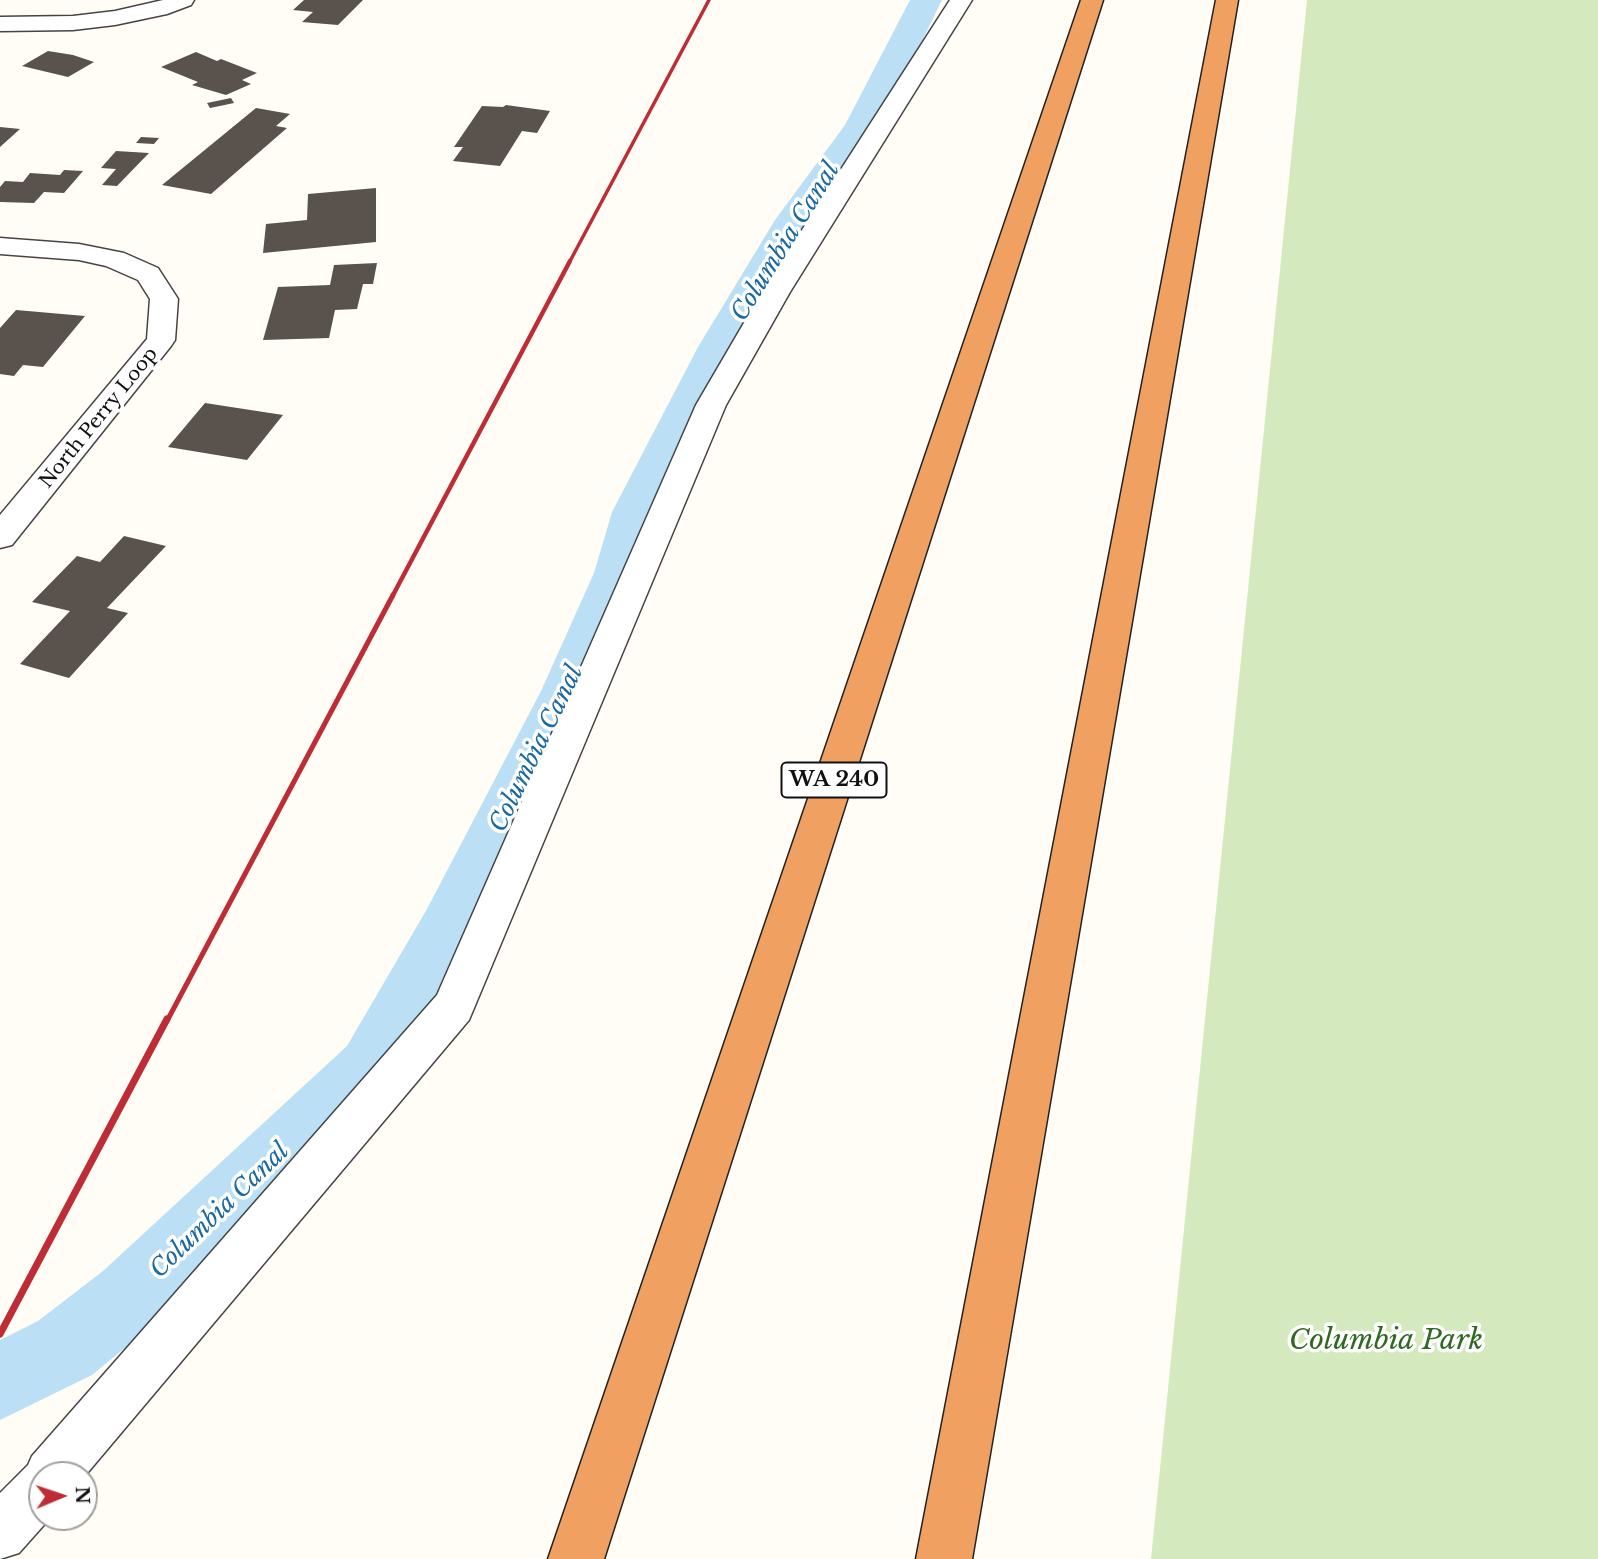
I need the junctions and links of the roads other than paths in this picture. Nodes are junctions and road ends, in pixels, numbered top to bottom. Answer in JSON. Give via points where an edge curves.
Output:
{"nodes":[{"id":1,"x":183,"y":0,"type":"edge"},
{"id":2,"x":961,"y":0,"type":"edge"},
{"id":3,"x":1092,"y":0,"type":"edge"},
{"id":4,"x":1227,"y":0,"type":"edge"},
{"id":5,"x":0,"y":24,"type":"edge"},
{"id":6,"x":0,"y":246,"type":"edge"},
{"id":7,"x":0,"y":537,"type":"edge"},
{"id":8,"x":63,"y":1461,"type":"edge"},
{"id":9,"x":28,"y":1502,"type":"edge"},
{"id":10,"x":0,"y":1534,"type":"edge"},
{"id":11,"x":576,"y":1559,"type":"edge"},
{"id":12,"x":944,"y":1559,"type":"edge"}],
"edges":[{"from":1,"to":5,"type":"street","via":[[136,14],[73,23]]},
{"from":2,"to":8,"type":"street","via":[[776,292],[711,405],[454,1007]]},
{"from":3,"to":11,"type":"highway","number":"WA 240"},
{"from":4,"to":12,"type":"highway"},
{"from":6,"to":7,"type":"street","name":"North Perry Loop","via":[[114,259],[148,274],[164,299],[162,340]]},
{"from":9,"to":10,"type":"street"}]}
